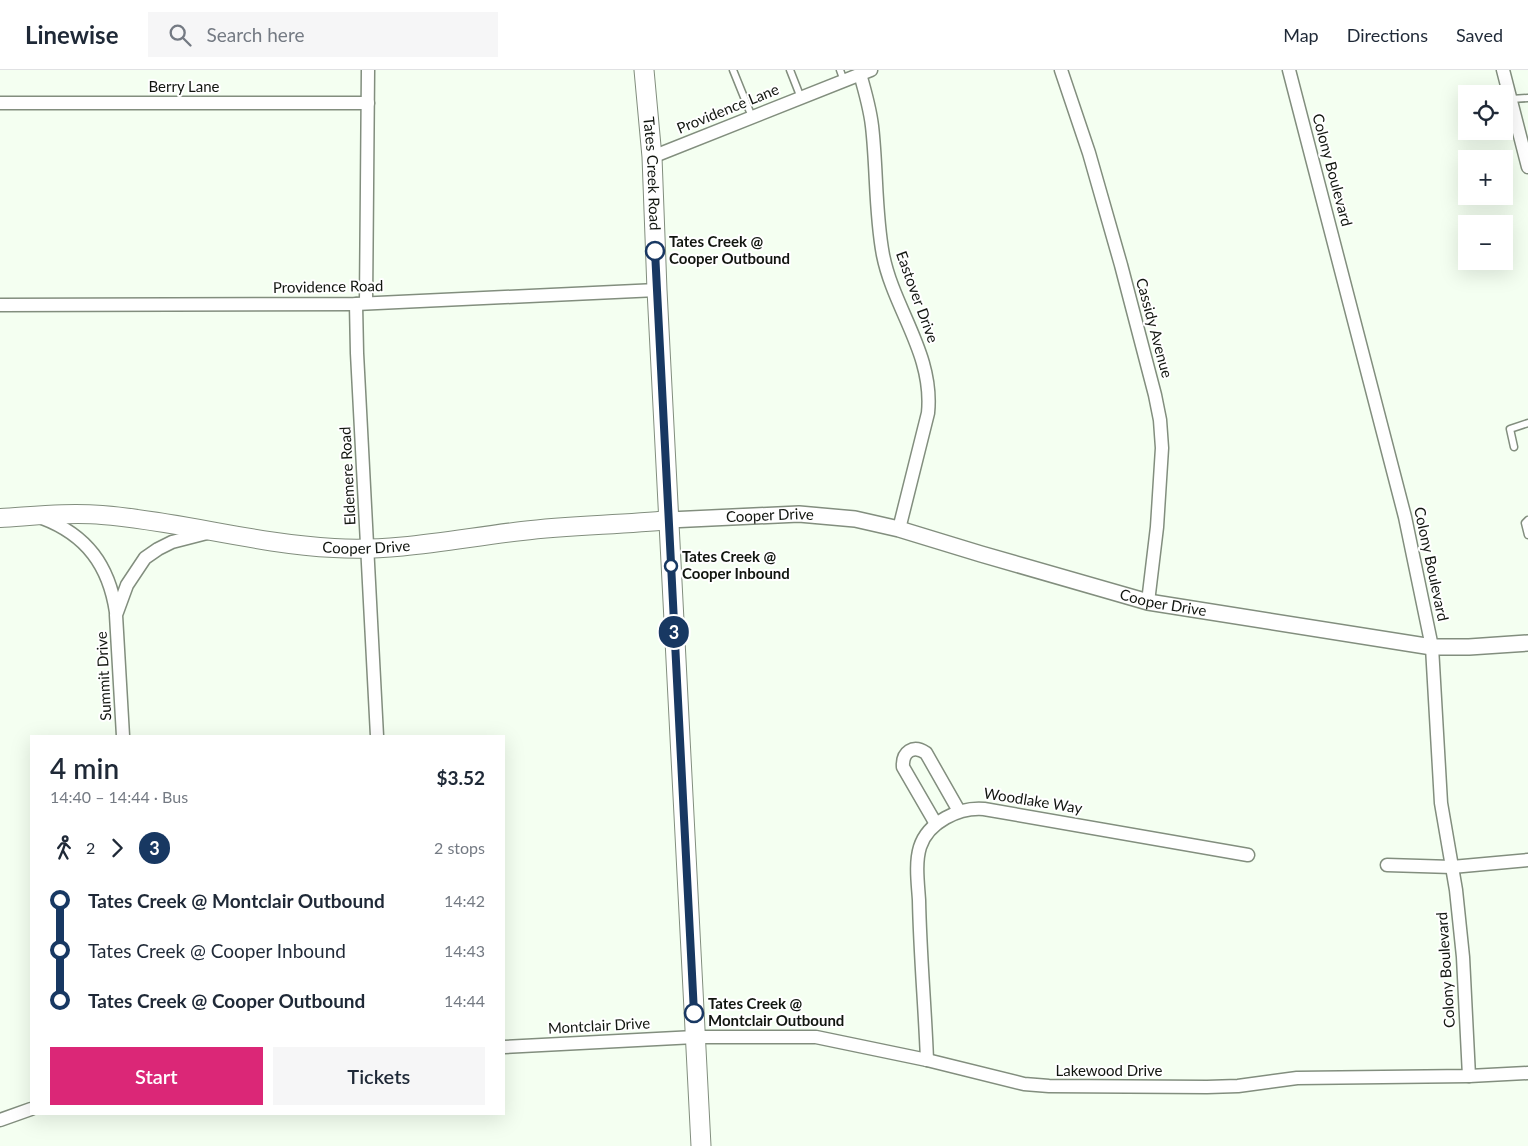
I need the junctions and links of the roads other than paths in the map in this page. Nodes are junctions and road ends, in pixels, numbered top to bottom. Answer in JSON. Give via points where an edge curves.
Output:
{"nodes":[{"id":1,"x":368,"y":70,"type":"edge"},
{"id":2,"x":644,"y":70,"type":"edge"},
{"id":3,"x":734,"y":70,"type":"edge"},
{"id":4,"x":790,"y":70,"type":"edge"},
{"id":5,"x":1061,"y":70,"type":"edge"},
{"id":6,"x":1289,"y":70,"type":"edge"},
{"id":7,"x":1503,"y":70,"type":"edge"},
{"id":8,"x":866,"y":72,"type":"edge"},
{"id":9,"x":842,"y":75,"type":"edge"},
{"id":10,"x":1507,"y":85,"type":"edge"},
{"id":11,"x":801,"y":98,"type":"junction"},
{"id":12,"x":1528,"y":98,"type":"edge"},
{"id":13,"x":1513,"y":99,"type":"edge"},
{"id":14,"x":0,"y":103,"type":"edge"},
{"id":15,"x":368,"y":103,"type":"junction"},
{"id":16,"x":1513,"y":107,"type":"edge"},
{"id":17,"x":752,"y":117,"type":"junction"},
{"id":18,"x":652,"y":157,"type":"junction"},
{"id":19,"x":1528,"y":166,"type":"edge"},
{"id":20,"x":657,"y":290,"type":"junction"},
{"id":21,"x":361,"y":304,"type":"junction"},
{"id":22,"x":0,"y":305,"type":"edge"},
{"id":23,"x":1528,"y":423,"type":"edge"},
{"id":24,"x":1514,"y":447,"type":"dead end"},
{"id":25,"x":33,"y":515,"type":"junction"},
{"id":26,"x":0,"y":518,"type":"edge"},
{"id":27,"x":669,"y":520,"type":"junction"},
{"id":28,"x":1528,"y":520,"type":"edge"},
{"id":29,"x":899,"y":528,"type":"junction"},
{"id":30,"x":212,"y":532,"type":"junction"},
{"id":31,"x":1528,"y":535,"type":"edge"},
{"id":32,"x":368,"y":548,"type":"junction"},
{"id":33,"x":1148,"y":602,"type":"junction"},
{"id":34,"x":116,"y":615,"type":"junction"},
{"id":35,"x":1528,"y":643,"type":"edge"},
{"id":36,"x":1432,"y":647,"type":"junction"},
{"id":37,"x":123,"y":735,"type":"edge"},
{"id":38,"x":377,"y":735,"type":"edge"},
{"id":39,"x":959,"y":811,"type":"junction"},
{"id":40,"x":936,"y":824,"type":"junction"},
{"id":41,"x":1248,"y":854,"type":"dead end"},
{"id":42,"x":1528,"y":860,"type":"edge"},
{"id":43,"x":1387,"y":865,"type":"dead end"},
{"id":44,"x":1452,"y":867,"type":"junction"},
{"id":45,"x":695,"y":1037,"type":"junction"},
{"id":46,"x":505,"y":1047,"type":"edge"},
{"id":47,"x":927,"y":1060,"type":"junction"},
{"id":48,"x":1528,"y":1073,"type":"edge"},
{"id":49,"x":1469,"y":1076,"type":"junction"},
{"id":50,"x":30,"y":1109,"type":"edge"},
{"id":51,"x":0,"y":1120,"type":"edge"},
{"id":52,"x":702,"y":1146,"type":"edge"}],
"edges":[{"from":1,"to":15,"type":"street","name":"Eldemere Road"},
{"from":2,"to":18,"type":"main road","name":"Tates Creek Road"},
{"from":3,"to":17,"type":"lane"},
{"from":4,"to":11,"type":"lane"},
{"from":5,"to":33,"type":"street","name":"Cassidy Avenue","via":[[1090,153],[1160,420],[1162,448],[1157,527]]},
{"from":6,"to":36,"type":"street","name":"Colony Boulevard","via":[[1405,518]]},
{"from":7,"to":10,"type":"street"},
{"from":8,"to":9,"type":"street","name":"Providence Lane"},
{"from":8,"to":29,"type":"street","name":"Eastover Drive","via":[[883,254],[889,277],[920,351],[930,396]]},
{"from":9,"to":11,"type":"street","name":"Providence Lane"},
{"from":11,"to":17,"type":"street","name":"Providence Lane"},
{"from":12,"to":13,"type":"lane"},
{"from":14,"to":15,"type":"street","name":"Berry Lane"},
{"from":15,"to":21,"type":"street","name":"Eldemere Road"},
{"from":16,"to":19,"type":"street"},
{"from":17,"to":18,"type":"street","name":"Providence Lane"},
{"from":18,"to":20,"type":"main road","name":"Tates Creek Road"},
{"from":20,"to":21,"type":"street","name":"Providence Road"},
{"from":20,"to":27,"type":"main road","name":"Tates Creek Road"},
{"from":21,"to":22,"type":"street","name":"Providence Road"},
{"from":21,"to":32,"type":"street","name":"Eldemere Road","via":[[357,353]]},
{"from":23,"to":24,"type":"lane","via":[[1510,429]]},
{"from":25,"to":26,"type":"main road","name":"Cooper Drive"},
{"from":25,"to":30,"type":"main road","name":"Cooper Drive","via":[[102,515]]},
{"from":25,"to":34,"type":"street","name":"Summit Drive","via":[[59,524],[95,554],[112,589]]},
{"from":27,"to":29,"type":"street","name":"Cooper Drive","via":[[799,514],[855,519]]},
{"from":27,"to":32,"type":"main road","name":"Cooper Drive","via":[[524,530]]},
{"from":27,"to":45,"type":"main road","name":"Tates Creek Road"},
{"from":28,"to":31,"type":"lane","via":[[1525,523]]},
{"from":29,"to":33,"type":"street","name":"Cooper Drive"},
{"from":30,"to":32,"type":"main road","name":"Cooper Drive","via":[[305,546]]},
{"from":30,"to":34,"type":"street","name":"Summit Drive","via":[[172,542],[145,558],[127,585]]},
{"from":32,"to":38,"type":"street","name":"Eldemere Road"},
{"from":33,"to":36,"type":"street","name":"Cooper Drive"},
{"from":34,"to":37,"type":"street","name":"Summit Drive"},
{"from":35,"to":36,"type":"street","name":"Cooper Drive"},
{"from":36,"to":44,"type":"street","name":"Colony Boulevard","via":[[1441,803]]},
{"from":39,"to":40,"type":"street","name":"Woodlake Way"},
{"from":39,"to":40,"type":"street","via":[[926,754],[920,749],[905,753],[903,767]]},
{"from":39,"to":41,"type":"street","name":"Woodlake Way","via":[[984,809]]},
{"from":40,"to":47,"type":"street","name":"Woodlake Way","via":[[920,848],[918,866]]},
{"from":42,"to":44,"type":"street"},
{"from":43,"to":44,"type":"street"},
{"from":44,"to":49,"type":"street","name":"Colony Boulevard","via":[[1463,957]]},
{"from":45,"to":46,"type":"street","name":"Montclair Drive"},
{"from":45,"to":47,"type":"street","name":"Lakewood Drive","via":[[816,1037]]},
{"from":45,"to":52,"type":"main road","name":"Tates Creek Road"},
{"from":47,"to":49,"type":"street","name":"Lakewood Drive","via":[[1024,1084],[1048,1086],[1206,1087],[1297,1078]]},
{"from":48,"to":49,"type":"street","name":"Lakewood Drive"},
{"from":50,"to":51,"type":"street"}]}
